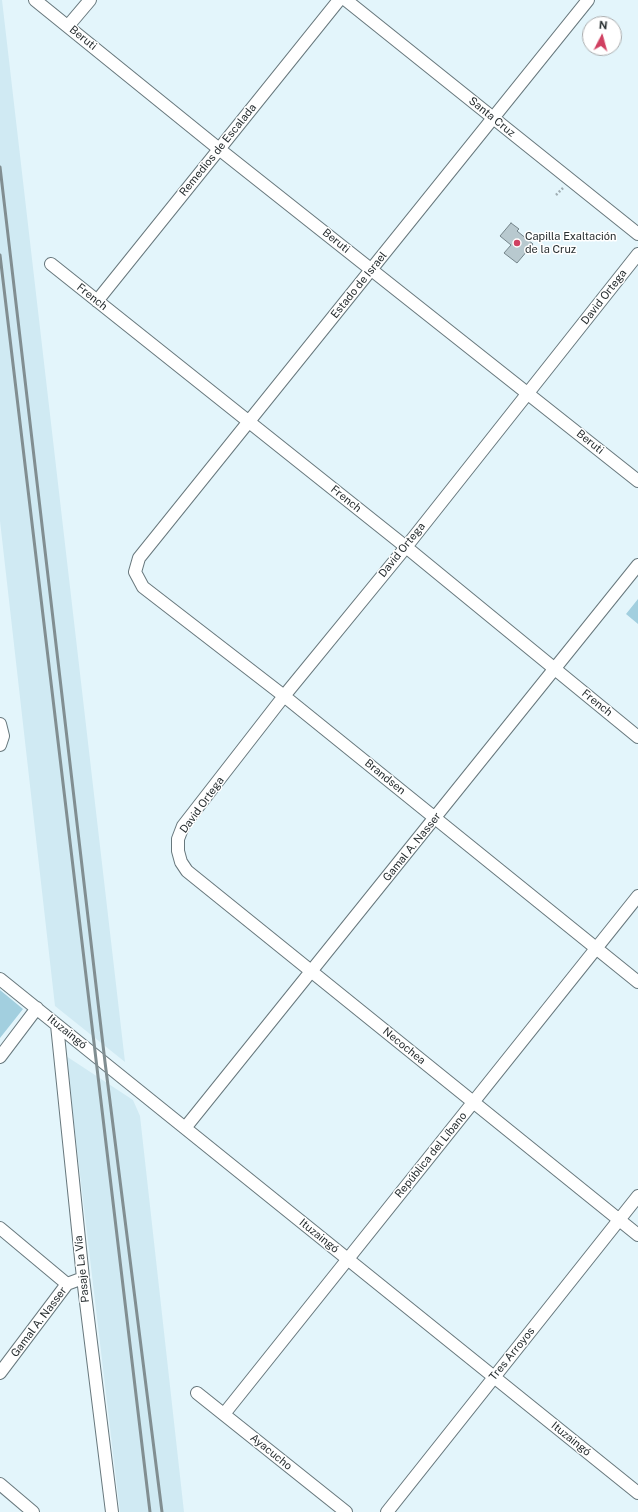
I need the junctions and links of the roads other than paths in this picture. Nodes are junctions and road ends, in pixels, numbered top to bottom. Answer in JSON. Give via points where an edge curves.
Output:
{"nodes":[{"id":1,"x":35,"y":0,"type":"edge"},
{"id":2,"x":90,"y":0,"type":"edge"},
{"id":3,"x":339,"y":0,"type":"edge"},
{"id":4,"x":346,"y":0,"type":"edge"},
{"id":5,"x":588,"y":0,"type":"edge"},
{"id":6,"x":68,"y":26,"type":"junction"},
{"id":7,"x":493,"y":118,"type":"junction"},
{"id":8,"x":219,"y":149,"type":"junction"},
{"id":9,"x":638,"y":234,"type":"edge"},
{"id":10,"x":638,"y":254,"type":"edge"},
{"id":11,"x":51,"y":264,"type":"dead end"},
{"id":12,"x":371,"y":270,"type":"junction"},
{"id":13,"x":97,"y":300,"type":"junction"},
{"id":14,"x":528,"y":393,"type":"junction"},
{"id":15,"x":249,"y":422,"type":"junction"},
{"id":16,"x":638,"y":481,"type":"edge"},
{"id":17,"x":406,"y":547,"type":"junction"},
{"id":18,"x":638,"y":565,"type":"edge"},
{"id":19,"x":135,"y":572,"type":"joint"},
{"id":20,"x":554,"y":669,"type":"junction"},
{"id":21,"x":284,"y":696,"type":"junction"},
{"id":22,"x":0,"y":724,"type":"edge"},
{"id":23,"x":638,"y":736,"type":"edge"},
{"id":24,"x":1,"y":745,"type":"edge"},
{"id":25,"x":435,"y":817,"type":"junction"},
{"id":26,"x":178,"y":851,"type":"joint"},
{"id":27,"x":638,"y":896,"type":"edge"},
{"id":28,"x":596,"y":949,"type":"junction"},
{"id":29,"x":311,"y":971,"type":"junction"},
{"id":30,"x":0,"y":978,"type":"edge"},
{"id":31,"x":638,"y":982,"type":"edge"},
{"id":32,"x":37,"y":1008,"type":"junction"},
{"id":33,"x":57,"y":1025,"type":"junction"},
{"id":34,"x":0,"y":1057,"type":"edge"},
{"id":35,"x":474,"y":1103,"type":"junction"},
{"id":36,"x":185,"y":1128,"type":"junction"},
{"id":37,"x":638,"y":1196,"type":"edge"},
{"id":38,"x":619,"y":1220,"type":"junction"},
{"id":39,"x":0,"y":1228,"type":"edge"},
{"id":40,"x":638,"y":1235,"type":"edge"},
{"id":41,"x":348,"y":1259,"type":"junction"},
{"id":42,"x":83,"y":1278,"type":"junction"},
{"id":43,"x":66,"y":1284,"type":"junction"},
{"id":44,"x":0,"y":1373,"type":"edge"},
{"id":45,"x":494,"y":1377,"type":"junction"},
{"id":46,"x":197,"y":1393,"type":"dead end"},
{"id":47,"x":224,"y":1414,"type":"junction"},
{"id":48,"x":0,"y":1484,"type":"edge"},
{"id":49,"x":638,"y":1494,"type":"edge"},
{"id":50,"x":33,"y":1512,"type":"edge"},
{"id":51,"x":112,"y":1512,"type":"edge"},
{"id":52,"x":346,"y":1512,"type":"edge"},
{"id":53,"x":387,"y":1512,"type":"edge"}],
"edges":[{"from":1,"to":6,"type":"street","name":"Beruti"},
{"from":2,"to":6,"type":"street"},
{"from":3,"to":8,"type":"street","name":"Remedios de Escalada"},
{"from":4,"to":7,"type":"street","name":"Santa Cruz"},
{"from":5,"to":7,"type":"street","name":"Estado de Israel"},
{"from":6,"to":8,"type":"street","name":"Beruti"},
{"from":7,"to":9,"type":"street","name":"Santa Cruz"},
{"from":7,"to":12,"type":"street","name":"Estado de Israel"},
{"from":8,"to":12,"type":"street","name":"Beruti"},
{"from":8,"to":13,"type":"street","name":"Remedios de Escalada"},
{"from":10,"to":14,"type":"street","name":"David Ortega"},
{"from":11,"to":13,"type":"street","name":"French"},
{"from":12,"to":14,"type":"street","name":"Beruti"},
{"from":12,"to":15,"type":"street","name":"Estado de Israel"},
{"from":13,"to":15,"type":"street","name":"French"},
{"from":14,"to":16,"type":"street","name":"Beruti"},
{"from":14,"to":17,"type":"street","name":"David Ortega"},
{"from":15,"to":17,"type":"street","name":"French"},
{"from":15,"to":19,"type":"street","name":"Estado de Israel","via":[[139,558]]},
{"from":17,"to":20,"type":"street","name":"French"},
{"from":17,"to":21,"type":"street","name":"David Ortega"},
{"from":18,"to":20,"type":"street","name":"Gamal A. Nasser"},
{"from":19,"to":21,"type":"street","name":"Brandsen","via":[[143,587]]},
{"from":20,"to":23,"type":"street","name":"French"},
{"from":20,"to":25,"type":"street","name":"Gamal A. Nasser"},
{"from":21,"to":25,"type":"street","name":"Brandsen"},
{"from":21,"to":26,"type":"street","name":"David Ortega","via":[[183,826],[178,839]]},
{"from":22,"to":24,"type":"street","via":[[3,736]]},
{"from":25,"to":28,"type":"street","name":"Brandsen"},
{"from":25,"to":29,"type":"street","name":"Gamal A. Nasser"},
{"from":26,"to":29,"type":"street","name":"Necochea","via":[[187,872]]},
{"from":27,"to":28,"type":"street","name":"República del Líbano"},
{"from":28,"to":31,"type":"street","name":"Brandsen"},
{"from":28,"to":35,"type":"street","name":"República del Líbano"},
{"from":29,"to":35,"type":"street","name":"Necochea"},
{"from":29,"to":36,"type":"street","name":"Gamal A. Nasser"},
{"from":30,"to":32,"type":"street","name":"Ituzaingó"},
{"from":32,"to":33,"type":"street","name":"Ituzaingó"},
{"from":32,"to":34,"type":"street"},
{"from":33,"to":36,"type":"street","name":"Ituzaingó"},
{"from":33,"to":42,"type":"street","name":"Pasaje La Vía"},
{"from":35,"to":38,"type":"street","name":"Necochea"},
{"from":35,"to":41,"type":"street","name":"República del Líbano"},
{"from":36,"to":41,"type":"street","name":"Ituzaingó"},
{"from":37,"to":38,"type":"street","name":"Tres Arroyos"},
{"from":38,"to":40,"type":"street","name":"Necochea"},
{"from":38,"to":45,"type":"street","name":"Tres Arroyos"},
{"from":39,"to":43,"type":"street"},
{"from":41,"to":45,"type":"street","name":"Ituzaingó"},
{"from":41,"to":47,"type":"street","name":"República del Líbano"},
{"from":42,"to":43,"type":"street","name":"Gamal A. Nasser"},
{"from":42,"to":51,"type":"street","name":"Pasaje La Vía"},
{"from":43,"to":44,"type":"street","name":"Gamal A. Nasser"},
{"from":45,"to":49,"type":"street","name":"Ituzaingó"},
{"from":45,"to":53,"type":"street","name":"Tres Arroyos"},
{"from":46,"to":47,"type":"street","name":"Ayacucho"},
{"from":47,"to":52,"type":"street","name":"Ayacucho"},
{"from":48,"to":50,"type":"street"}]}
